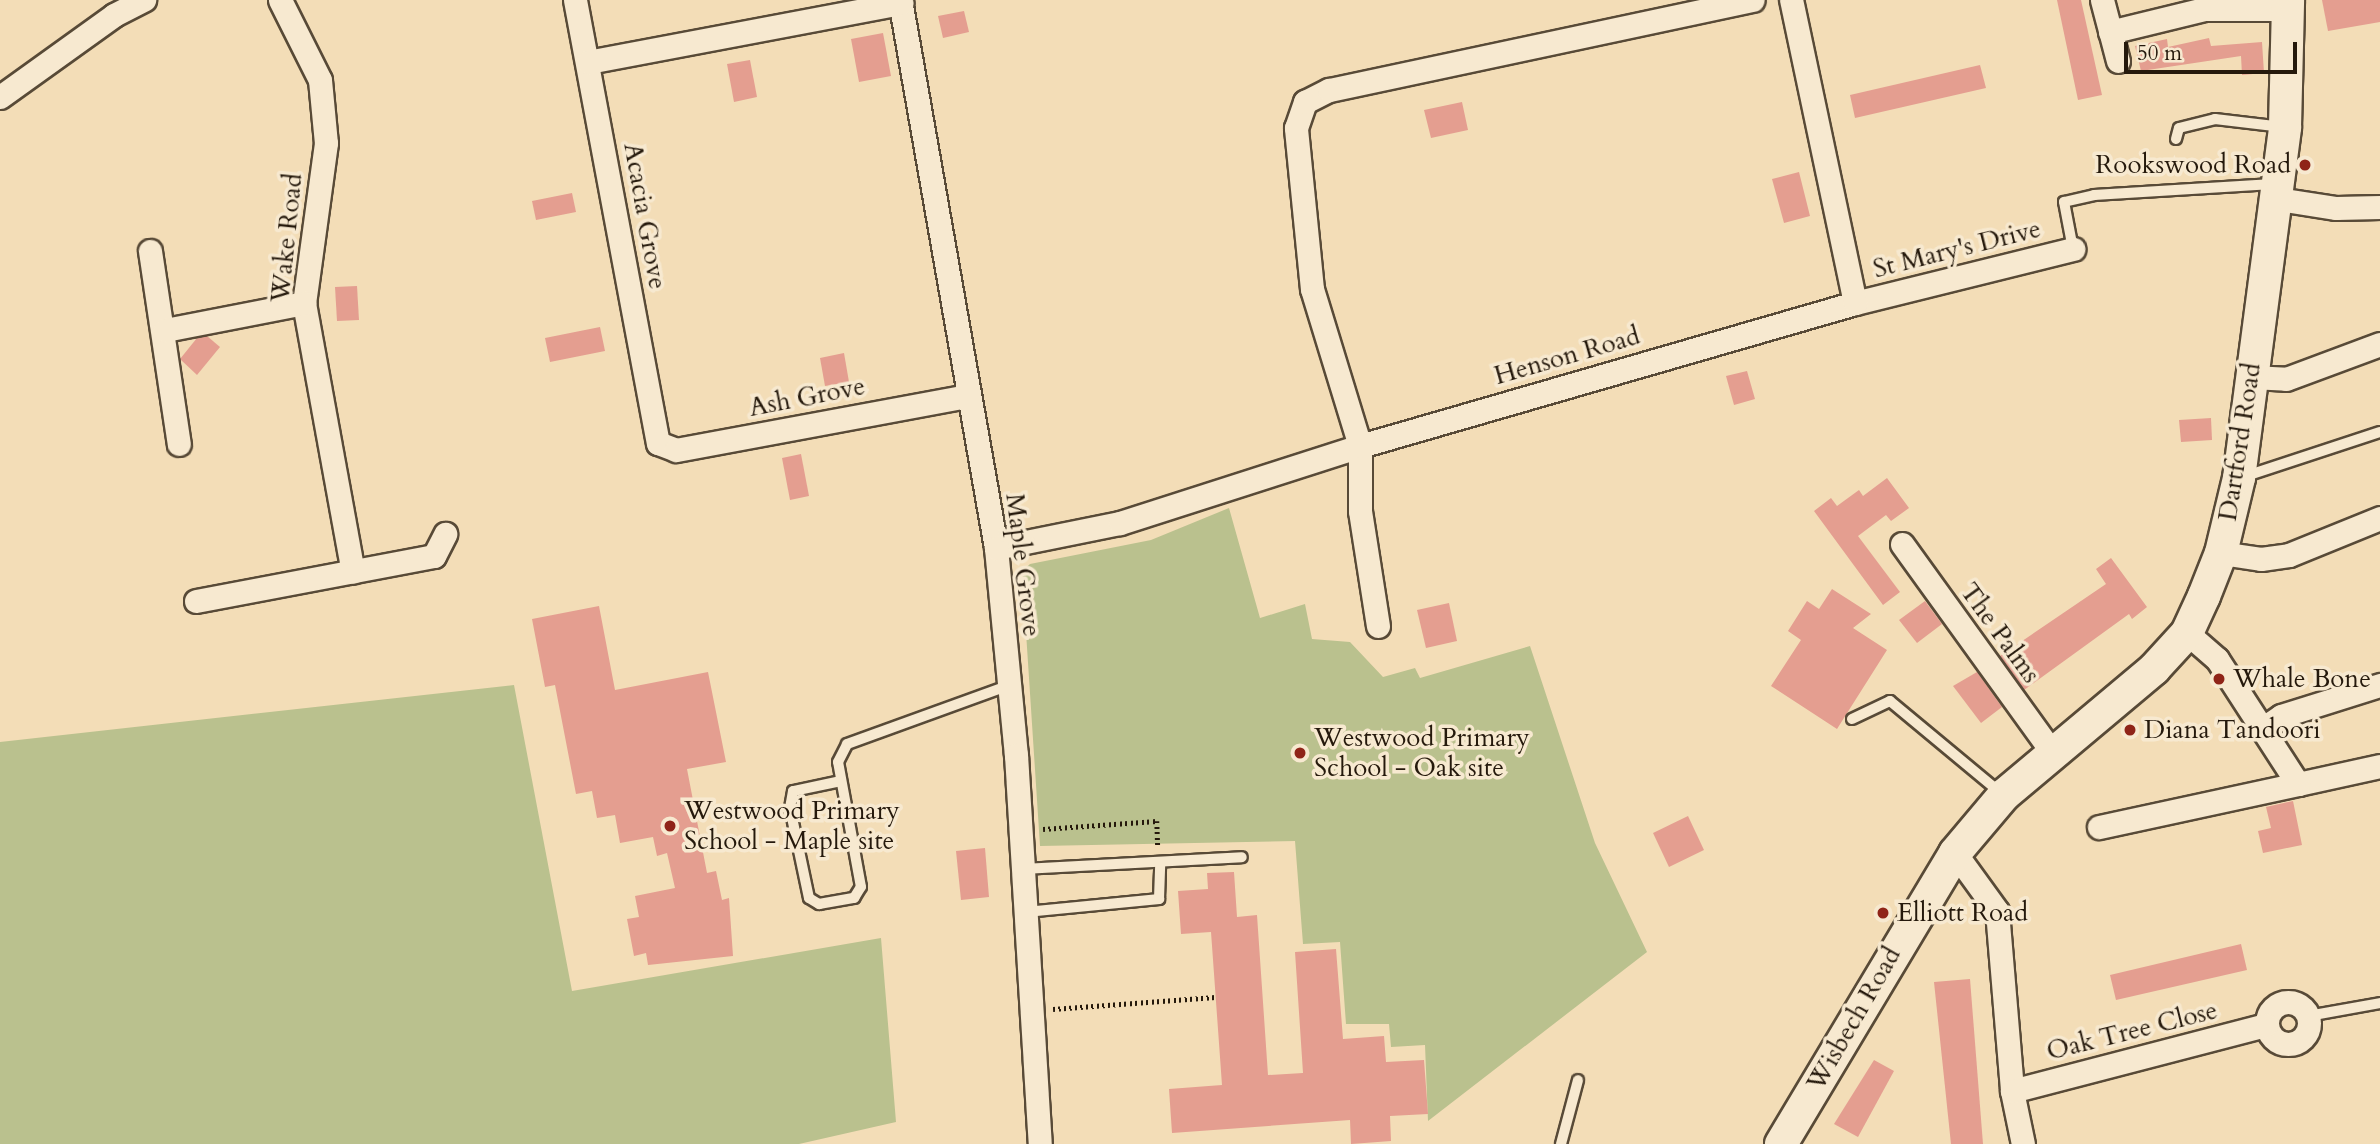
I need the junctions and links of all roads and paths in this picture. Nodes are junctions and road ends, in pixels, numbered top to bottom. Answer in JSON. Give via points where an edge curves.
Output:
{"nodes":[{"id":1,"x":144,"y":0,"type":"edge"},
{"id":2,"x":280,"y":0,"type":"edge"},
{"id":3,"x":575,"y":0,"type":"edge"},
{"id":4,"x":1753,"y":0,"type":"edge"},
{"id":5,"x":1791,"y":0,"type":"edge"},
{"id":6,"x":2102,"y":0,"type":"edge"},
{"id":7,"x":900,"y":2,"type":"edge"},
{"id":8,"x":2288,"y":5,"type":"edge"},
{"id":9,"x":111,"y":7,"type":"edge"},
{"id":10,"x":2110,"y":32,"type":"junction"},
{"id":11,"x":2118,"y":61,"type":"dead end"},
{"id":12,"x":588,"y":62,"type":"junction"},
{"id":13,"x":0,"y":97,"type":"edge"},
{"id":14,"x":2286,"y":127,"type":"junction"},
{"id":15,"x":2176,"y":139,"type":"dead end"},
{"id":16,"x":2279,"y":192,"type":"junction"},
{"id":17,"x":2380,"y":207,"type":"edge"},
{"id":18,"x":2073,"y":249,"type":"joint"},
{"id":19,"x":150,"y":251,"type":"dead end"},
{"id":20,"x":304,"y":303,"type":"junction"},
{"id":21,"x":1855,"y":303,"type":"junction"},
{"id":22,"x":164,"y":330,"type":"junction"},
{"id":23,"x":2380,"y":344,"type":"edge"},
{"id":24,"x":2251,"y":377,"type":"junction"},
{"id":25,"x":968,"y":396,"type":"junction"},
{"id":26,"x":2380,"y":432,"type":"edge"},
{"id":27,"x":658,"y":443,"type":"joint"},
{"id":28,"x":179,"y":444,"type":"dead end"},
{"id":29,"x":1360,"y":446,"type":"junction"},
{"id":30,"x":2239,"y":478,"type":"junction"},
{"id":31,"x":2380,"y":518,"type":"edge"},
{"id":32,"x":444,"y":534,"type":"dead end"},
{"id":33,"x":1902,"y":544,"type":"dead end"},
{"id":34,"x":996,"y":548,"type":"junction"},
{"id":35,"x":2221,"y":553,"type":"junction"},
{"id":36,"x":353,"y":572,"type":"junction"},
{"id":37,"x":196,"y":601,"type":"dead end"},
{"id":38,"x":1378,"y":626,"type":"dead end"},
{"id":39,"x":2187,"y":633,"type":"junction"},
{"id":40,"x":1010,"y":685,"type":"junction"},
{"id":41,"x":2380,"y":685,"type":"edge"},
{"id":42,"x":1852,"y":719,"type":"dead end"},
{"id":43,"x":2262,"y":729,"type":"junction"},
{"id":44,"x":2053,"y":755,"type":"junction"},
{"id":45,"x":2380,"y":766,"type":"edge"},
{"id":46,"x":841,"y":781,"type":"junction"},
{"id":47,"x":2298,"y":784,"type":"junction"},
{"id":48,"x":2004,"y":795,"type":"junction"},
{"id":49,"x":2099,"y":827,"type":"dead end"},
{"id":50,"x":1021,"y":830,"type":"junction"},
{"id":51,"x":1955,"y":853,"type":"junction"},
{"id":52,"x":1242,"y":857,"type":"dead end"},
{"id":53,"x":1162,"y":864,"type":"junction"},
{"id":54,"x":1024,"y":869,"type":"junction"},
{"id":55,"x":1026,"y":912,"type":"junction"},
{"id":56,"x":1216,"y":997,"type":"dead end"},
{"id":57,"x":2380,"y":1003,"type":"edge"},
{"id":58,"x":1048,"y":1009,"type":"dead end"},
{"id":59,"x":2308,"y":1016,"type":"joint"},
{"id":60,"x":1577,"y":1080,"type":"dead end"},
{"id":61,"x":2012,"y":1091,"type":"junction"},
{"id":62,"x":1040,"y":1144,"type":"edge"},
{"id":63,"x":1561,"y":1144,"type":"edge"},
{"id":64,"x":1781,"y":1144,"type":"edge"},
{"id":65,"x":2023,"y":1144,"type":"edge"}],
"edges":[{"from":1,"to":9,"type":"street"},
{"from":2,"to":20,"type":"street","name":"Wake Road","via":[[320,80],[327,143]]},
{"from":3,"to":12,"type":"street","name":"Acacia Grove"},
{"from":4,"to":29,"type":"street","via":[[1329,90],[1305,102],[1296,128],[1312,289]]},
{"from":5,"to":21,"type":"street"},
{"from":6,"to":10,"type":"street"},
{"from":7,"to":12,"type":"street"},
{"from":7,"to":25,"type":"street","name":"Maple Grove"},
{"from":8,"to":10,"type":"street","via":[[2204,9]]},
{"from":8,"to":14,"type":"main road","name":"Dartford Road"},
{"from":9,"to":13,"type":"street"},
{"from":10,"to":11,"type":"street"},
{"from":12,"to":27,"type":"street","name":"Acacia Grove"},
{"from":14,"to":15,"type":"lane","via":[[2215,119],[2179,128]]},
{"from":14,"to":16,"type":"main road","name":"Dartford Road"},
{"from":16,"to":17,"type":"street","via":[[2336,208]]},
{"from":16,"to":18,"type":"lane","via":[[2094,195],[2064,202]]},
{"from":16,"to":24,"type":"main road","name":"Dartford Road"},
{"from":18,"to":21,"type":"street","name":"St Mary's Drive"},
{"from":19,"to":22,"type":"street"},
{"from":20,"to":22,"type":"street"},
{"from":20,"to":36,"type":"street","name":"Wake Road"},
{"from":21,"to":29,"type":"street","name":"Henson Road"},
{"from":22,"to":28,"type":"street"},
{"from":23,"to":24,"type":"street","via":[[2286,379]]},
{"from":24,"to":30,"type":"main road","name":"Dartford Road"},
{"from":25,"to":27,"type":"street","name":"Ash Grove","via":[[676,450]]},
{"from":25,"to":34,"type":"street","name":"Maple Grove"},
{"from":26,"to":30,"type":"lane"},
{"from":29,"to":34,"type":"street","name":"Henson Road","via":[[1121,523]]},
{"from":29,"to":38,"type":"street","via":[[1360,511]]},
{"from":30,"to":35,"type":"main road","name":"Dartford Road"},
{"from":31,"to":35,"type":"street","via":[[2289,555],[2260,559]]},
{"from":32,"to":36,"type":"street","via":[[433,556]]},
{"from":33,"to":44,"type":"street","name":"The Palms"},
{"from":34,"to":40,"type":"street","name":"Maple Grove"},
{"from":35,"to":39,"type":"main road","name":"Dartford Road"},
{"from":36,"to":37,"type":"street"},
{"from":39,"to":43,"type":"street","via":[[2217,659]]},
{"from":39,"to":44,"type":"main road","name":"Dartford Road","via":[[2154,670]]},
{"from":40,"to":46,"type":"lane","via":[[847,744],[838,762]]},
{"from":40,"to":50,"type":"street","name":"Maple Grove"},
{"from":41,"to":43,"type":"street","via":[[2281,716]]},
{"from":42,"to":48,"type":"lane","via":[[1890,701]]},
{"from":43,"to":47,"type":"street"},
{"from":44,"to":48,"type":"main road","name":"Dartford Road"},
{"from":45,"to":47,"type":"street"},
{"from":46,"to":46,"type":"lane","via":[[793,791],[790,808],[809,898],[820,904],[853,898],[861,887]]},
{"from":47,"to":49,"type":"street"},
{"from":48,"to":51,"type":"main road","name":"Wisbech Road"},
{"from":50,"to":53,"type":"path","via":[[1157,821]]},
{"from":50,"to":54,"type":"street","name":"Maple Grove"},
{"from":51,"to":61,"type":"street","via":[[1997,911]]},
{"from":51,"to":64,"type":"main road","name":"Wisbech Road"},
{"from":52,"to":53,"type":"lane"},
{"from":53,"to":54,"type":"lane"},
{"from":53,"to":55,"type":"lane","via":[[1159,899]]},
{"from":54,"to":55,"type":"street","name":"Maple Grove"},
{"from":55,"to":62,"type":"street","name":"Maple Grove"},
{"from":56,"to":58,"type":"path"},
{"from":57,"to":59,"type":"lane"},
{"from":59,"to":61,"type":"street","name":"Oak Tree Close","via":[[2297,1003],[2285,1001],[2275,1005],[2266,1025]]},
{"from":60,"to":63,"type":"lane"},
{"from":61,"to":65,"type":"street"}]}
